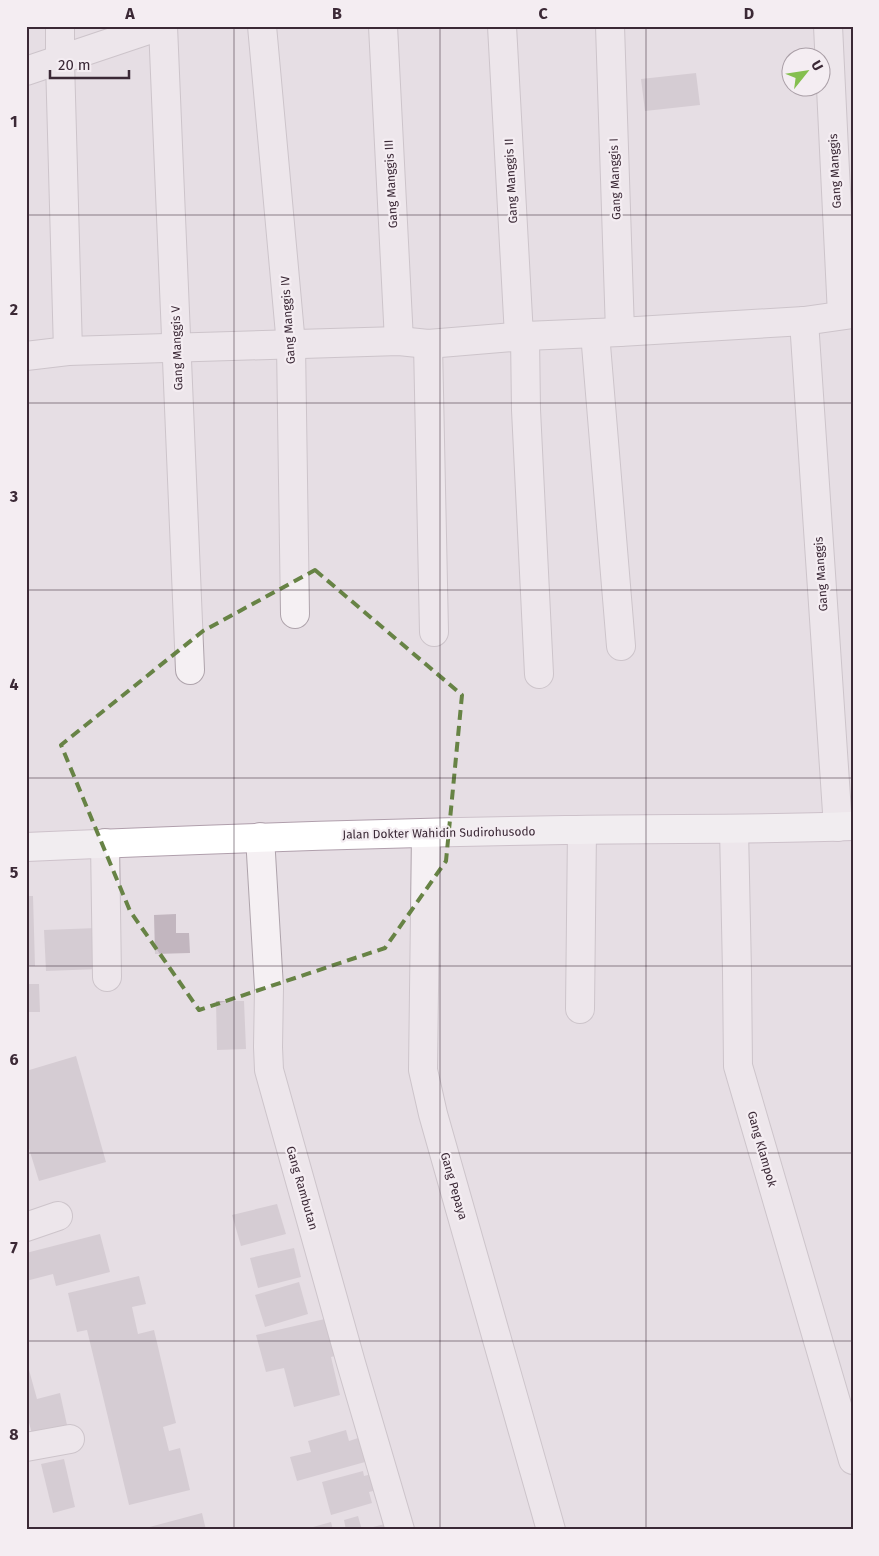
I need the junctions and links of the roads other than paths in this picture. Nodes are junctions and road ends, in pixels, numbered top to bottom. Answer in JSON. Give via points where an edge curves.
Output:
{"nodes":[{"id":1,"x":60,"y":26,"type":"edge"},
{"id":2,"x":161,"y":26,"type":"edge"},
{"id":3,"x":262,"y":26,"type":"edge"},
{"id":4,"x":383,"y":26,"type":"edge"},
{"id":5,"x":502,"y":26,"type":"edge"},
{"id":6,"x":610,"y":26,"type":"edge"},
{"id":7,"x":828,"y":26,"type":"edge"},
{"id":8,"x":60,"y":61,"type":"junction"},
{"id":9,"x":26,"y":71,"type":"edge"},
{"id":10,"x":847,"y":314,"type":"edge"},
{"id":11,"x":804,"y":321,"type":"junction"},
{"id":12,"x":607,"y":332,"type":"junction"},
{"id":13,"x":522,"y":336,"type":"junction"},
{"id":14,"x":399,"y":342,"type":"junction"},
{"id":15,"x":428,"y":344,"type":"junction"},
{"id":16,"x":291,"y":345,"type":"junction"},
{"id":17,"x":177,"y":348,"type":"junction"},
{"id":18,"x":68,"y":351,"type":"junction"},
{"id":19,"x":26,"y":356,"type":"edge"},
{"id":20,"x":295,"y":614,"type":"dead end"},
{"id":21,"x":434,"y":632,"type":"dead end"},
{"id":22,"x":621,"y":646,"type":"dead end"},
{"id":23,"x":190,"y":670,"type":"dead end"},
{"id":24,"x":539,"y":674,"type":"dead end"},
{"id":25,"x":846,"y":826,"type":"edge"},
{"id":26,"x":734,"y":829,"type":"junction"},
{"id":27,"x":582,"y":830,"type":"junction"},
{"id":28,"x":426,"y":833,"type":"junction"},
{"id":29,"x":260,"y":837,"type":"junction"},
{"id":30,"x":105,"y":843,"type":"junction"},
{"id":31,"x":26,"y":847,"type":"edge"},
{"id":32,"x":107,"y":977,"type":"dead end"},
{"id":33,"x":580,"y":1010,"type":"dead end"},
{"id":34,"x":58,"y":1216,"type":"dead end"},
{"id":35,"x":26,"y":1228,"type":"edge"},
{"id":36,"x":70,"y":1439,"type":"dead end"},
{"id":37,"x":26,"y":1447,"type":"edge"},
{"id":38,"x":851,"y":1448,"type":"edge"},
{"id":39,"x":400,"y":1530,"type":"edge"},
{"id":40,"x":551,"y":1530,"type":"edge"}],
"edges":[{"from":1,"to":8,"type":"street"},
{"from":2,"to":8,"type":"street"},
{"from":2,"to":17,"type":"street","name":"Gang Manggis V"},
{"from":3,"to":16,"type":"street","name":"Gang Manggis IV"},
{"from":4,"to":14,"type":"street","name":"Gang Manggis III"},
{"from":5,"to":13,"type":"street","name":"Gang Manggis II"},
{"from":6,"to":12,"type":"street","name":"Gang Manggis I"},
{"from":7,"to":10,"type":"street","name":"Gang Manggis"},
{"from":8,"to":9,"type":"street"},
{"from":8,"to":18,"type":"street"},
{"from":10,"to":11,"type":"street"},
{"from":11,"to":12,"type":"street"},
{"from":11,"to":25,"type":"street","name":"Gang Manggis"},
{"from":12,"to":13,"type":"street"},
{"from":12,"to":22,"type":"street","name":"Gang Manggis I"},
{"from":13,"to":15,"type":"street"},
{"from":13,"to":24,"type":"street","name":"Gang Manggis II"},
{"from":14,"to":15,"type":"street"},
{"from":14,"to":16,"type":"street"},
{"from":15,"to":21,"type":"street"},
{"from":16,"to":17,"type":"street"},
{"from":16,"to":20,"type":"street","name":"Gang Manggis IV"},
{"from":17,"to":18,"type":"street"},
{"from":17,"to":23,"type":"street","name":"Gang Manggis V"},
{"from":18,"to":19,"type":"street"},
{"from":25,"to":26,"type":"main road","name":"Jalan Dokter Wahidin Sudirohusodo"},
{"from":26,"to":27,"type":"main road","name":"Jalan Dokter Wahidin Sudirohusodo"},
{"from":26,"to":38,"type":"street","name":"Gang Klampok","via":[[737,1055]]},
{"from":27,"to":28,"type":"main road","name":"Jalan Dokter Wahidin Sudirohusodo"},
{"from":27,"to":33,"type":"street"},
{"from":28,"to":29,"type":"main road","name":"Jalan Dokter Wahidin Sudirohusodo"},
{"from":28,"to":40,"type":"street","name":"Gang Pepaya","via":[[424,1059],[433,1114]]},
{"from":29,"to":30,"type":"main road","name":"Jalan Dokter Wahidin Sudirohusodo"},
{"from":29,"to":39,"type":"street","name":"Gang Rambutan","via":[[269,988],[268,1059],[348,1354]]},
{"from":30,"to":31,"type":"main road","name":"Jalan Dokter Wahidin Sudirohusodo"},
{"from":30,"to":32,"type":"street"},
{"from":34,"to":35,"type":"street"},
{"from":36,"to":37,"type":"street"}]}
